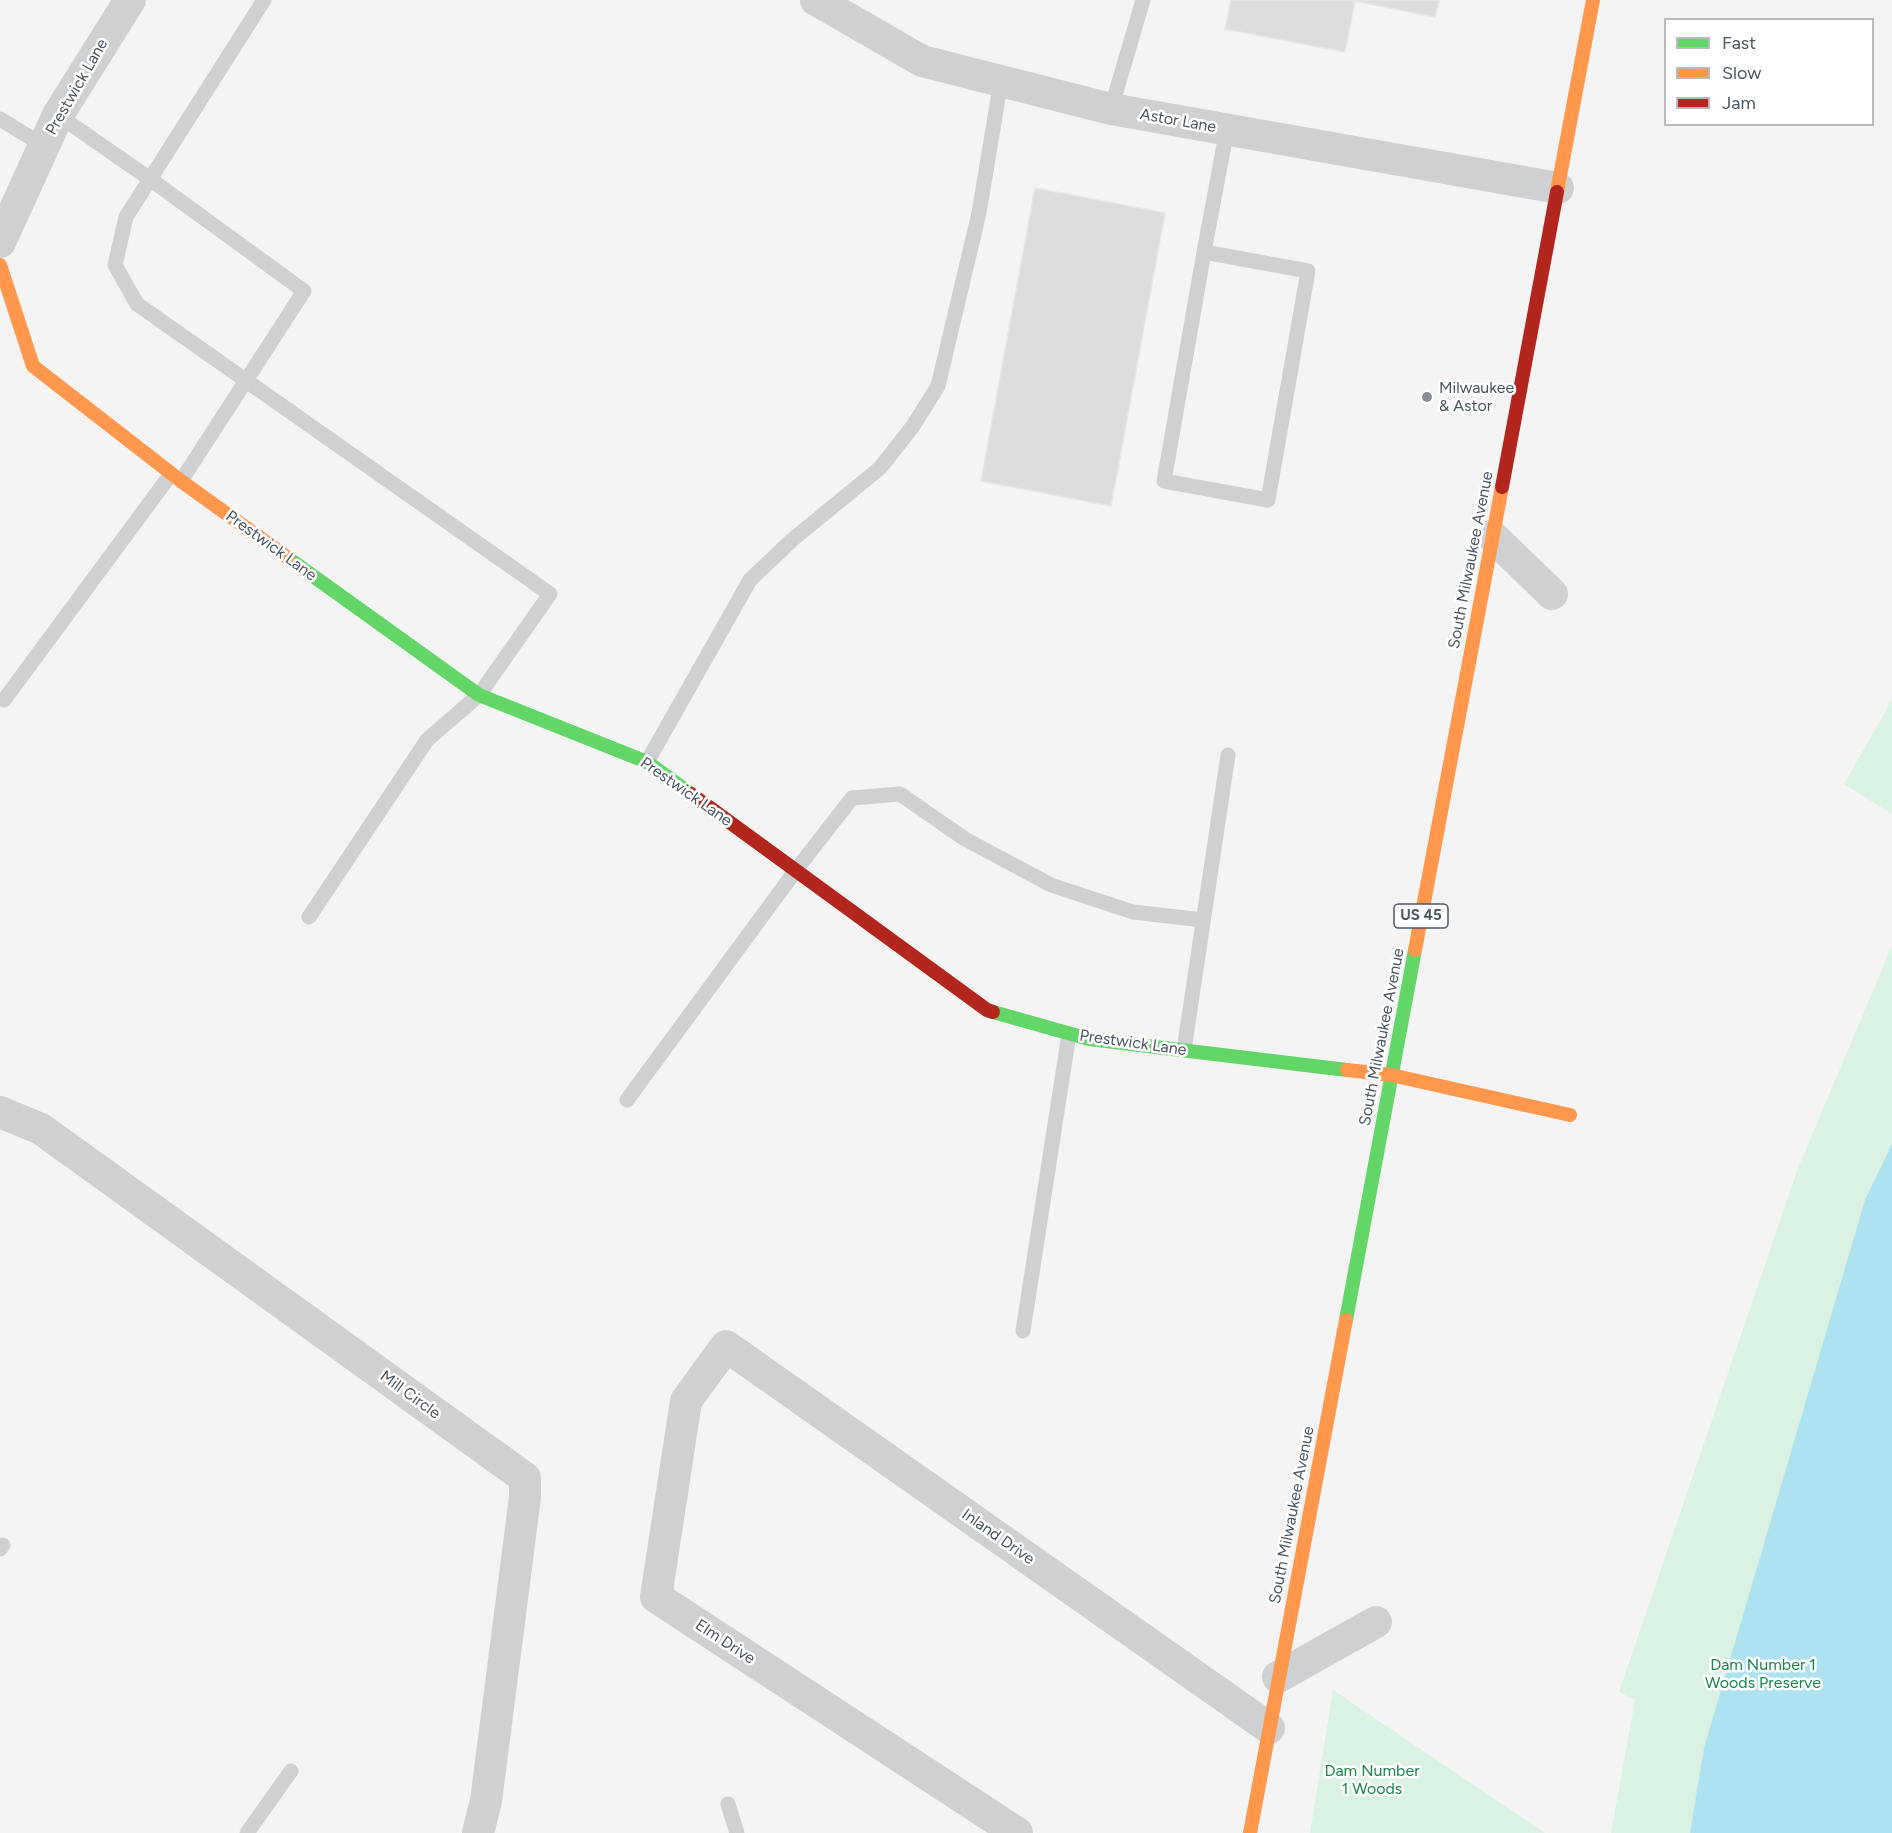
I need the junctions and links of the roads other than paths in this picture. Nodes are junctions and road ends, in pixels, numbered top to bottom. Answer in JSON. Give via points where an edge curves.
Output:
{"nodes":[{"id":1,"x":130,"y":0,"type":"edge"},
{"id":2,"x":264,"y":0,"type":"edge"},
{"id":3,"x":816,"y":0,"type":"edge"},
{"id":4,"x":1143,"y":0,"type":"edge"},
{"id":5,"x":1593,"y":0,"type":"edge"},
{"id":6,"x":1001,"y":81,"type":"junction"},
{"id":7,"x":1111,"y":109,"type":"junction"},
{"id":8,"x":58,"y":115,"type":"junction"},
{"id":9,"x":0,"y":119,"type":"edge"},
{"id":10,"x":1227,"y":129,"type":"junction"},
{"id":11,"x":44,"y":146,"type":"junction"},
{"id":12,"x":150,"y":179,"type":"junction"},
{"id":13,"x":1558,"y":188,"type":"junction"},
{"id":14,"x":0,"y":242,"type":"edge"},
{"id":15,"x":1204,"y":252,"type":"junction"},
{"id":16,"x":0,"y":265,"type":"edge"},
{"id":17,"x":244,"y":380,"type":"junction"},
{"id":18,"x":176,"y":478,"type":"junction"},
{"id":19,"x":1492,"y":536,"type":"junction"},
{"id":20,"x":1552,"y":594,"type":"dead end"},
{"id":21,"x":479,"y":695,"type":"junction"},
{"id":22,"x":4,"y":700,"type":"dead end"},
{"id":23,"x":1228,"y":755,"type":"dead end"},
{"id":24,"x":647,"y":762,"type":"junction"},
{"id":25,"x":796,"y":870,"type":"junction"},
{"id":26,"x":309,"y":917,"type":"dead end"},
{"id":27,"x":1203,"y":920,"type":"junction"},
{"id":28,"x":1069,"y":1034,"type":"junction"},
{"id":29,"x":1184,"y":1050,"type":"junction"},
{"id":30,"x":1392,"y":1075,"type":"junction"},
{"id":31,"x":627,"y":1100,"type":"dead end"},
{"id":32,"x":0,"y":1112,"type":"edge"},
{"id":33,"x":1570,"y":1115,"type":"dead end"},
{"id":34,"x":1023,"y":1331,"type":"dead end"},
{"id":35,"x":726,"y":1346,"type":"joint"},
{"id":36,"x":1376,"y":1622,"type":"dead end"},
{"id":37,"x":1278,"y":1677,"type":"junction"},
{"id":38,"x":1269,"y":1728,"type":"junction"},
{"id":39,"x":291,"y":1771,"type":"dead end"},
{"id":40,"x":728,"y":1804,"type":"dead end"},
{"id":41,"x":247,"y":1833,"type":"edge"},
{"id":42,"x":478,"y":1833,"type":"edge"},
{"id":43,"x":737,"y":1833,"type":"edge"},
{"id":44,"x":1017,"y":1833,"type":"edge"},
{"id":45,"x":1250,"y":1833,"type":"edge"}],
"edges":[{"from":1,"to":8,"type":"street","name":"Prestwick Lane"},
{"from":2,"to":12,"type":"lane"},
{"from":3,"to":6,"type":"street","name":"Astor Lane","via":[[922,61]]},
{"from":4,"to":7,"type":"lane"},
{"from":5,"to":13,"type":"main road","name":"South Milwaukee Avenue","number":"US 45"},
{"from":6,"to":7,"type":"street","name":"Astor Lane"},
{"from":6,"to":24,"type":"lane","via":[[979,213],[938,386],[880,468],[750,580]]},
{"from":7,"to":10,"type":"street","name":"Astor Lane"},
{"from":8,"to":11,"type":"street","name":"Prestwick Lane"},
{"from":8,"to":12,"type":"lane"},
{"from":9,"to":11,"type":"lane"},
{"from":10,"to":13,"type":"street","name":"Astor Lane"},
{"from":10,"to":15,"type":"lane"},
{"from":11,"to":14,"type":"street","name":"Prestwick Lane"},
{"from":12,"to":17,"type":"lane","via":[[126,217],[115,265],[137,304]]},
{"from":12,"to":17,"type":"lane","via":[[304,291]]},
{"from":13,"to":19,"type":"main road","name":"South Milwaukee Avenue","number":"US 45"},
{"from":15,"to":15,"type":"lane","via":[[1164,481],[1268,500],[1308,271]]},
{"from":16,"to":18,"type":"main road","name":"Prestwick Lane","via":[[33,366]]},
{"from":17,"to":18,"type":"lane"},
{"from":17,"to":21,"type":"lane","via":[[550,594]]},
{"from":18,"to":21,"type":"main road","name":"Prestwick Lane"},
{"from":18,"to":22,"type":"lane"},
{"from":19,"to":20,"type":"street"},
{"from":19,"to":30,"type":"main road","name":"South Milwaukee Avenue","number":"US 45"},
{"from":21,"to":24,"type":"main road","name":"Prestwick Lane"},
{"from":21,"to":26,"type":"lane","via":[[427,740]]},
{"from":23,"to":27,"type":"lane"},
{"from":24,"to":25,"type":"main road","name":"Prestwick Lane"},
{"from":25,"to":27,"type":"lane","via":[[852,798],[900,795],[965,838],[1051,885],[1133,912]]},
{"from":25,"to":28,"type":"main road","name":"Prestwick Lane","via":[[987,1010]]},
{"from":25,"to":31,"type":"lane"},
{"from":27,"to":29,"type":"lane"},
{"from":28,"to":29,"type":"main road","name":"Prestwick Lane"},
{"from":28,"to":34,"type":"lane"},
{"from":29,"to":30,"type":"main road","name":"Prestwick Lane"},
{"from":30,"to":33,"type":"main road","name":"Prestwick Lane"},
{"from":30,"to":37,"type":"main road","name":"South Milwaukee Avenue","number":"US 45"},
{"from":32,"to":42,"type":"street","name":"Mill Circle","via":[[41,1129],[525,1478],[486,1801]]},
{"from":35,"to":38,"type":"street","name":"Inland Drive"},
{"from":35,"to":44,"type":"street","name":"Elm Drive","via":[[686,1401],[656,1597]]},
{"from":36,"to":37,"type":"street"},
{"from":37,"to":38,"type":"main road","name":"South Milwaukee Avenue","number":"US 45"},
{"from":38,"to":45,"type":"main road","name":"South Milwaukee Avenue","number":"US 45"},
{"from":39,"to":41,"type":"lane"},
{"from":40,"to":43,"type":"lane"}]}
